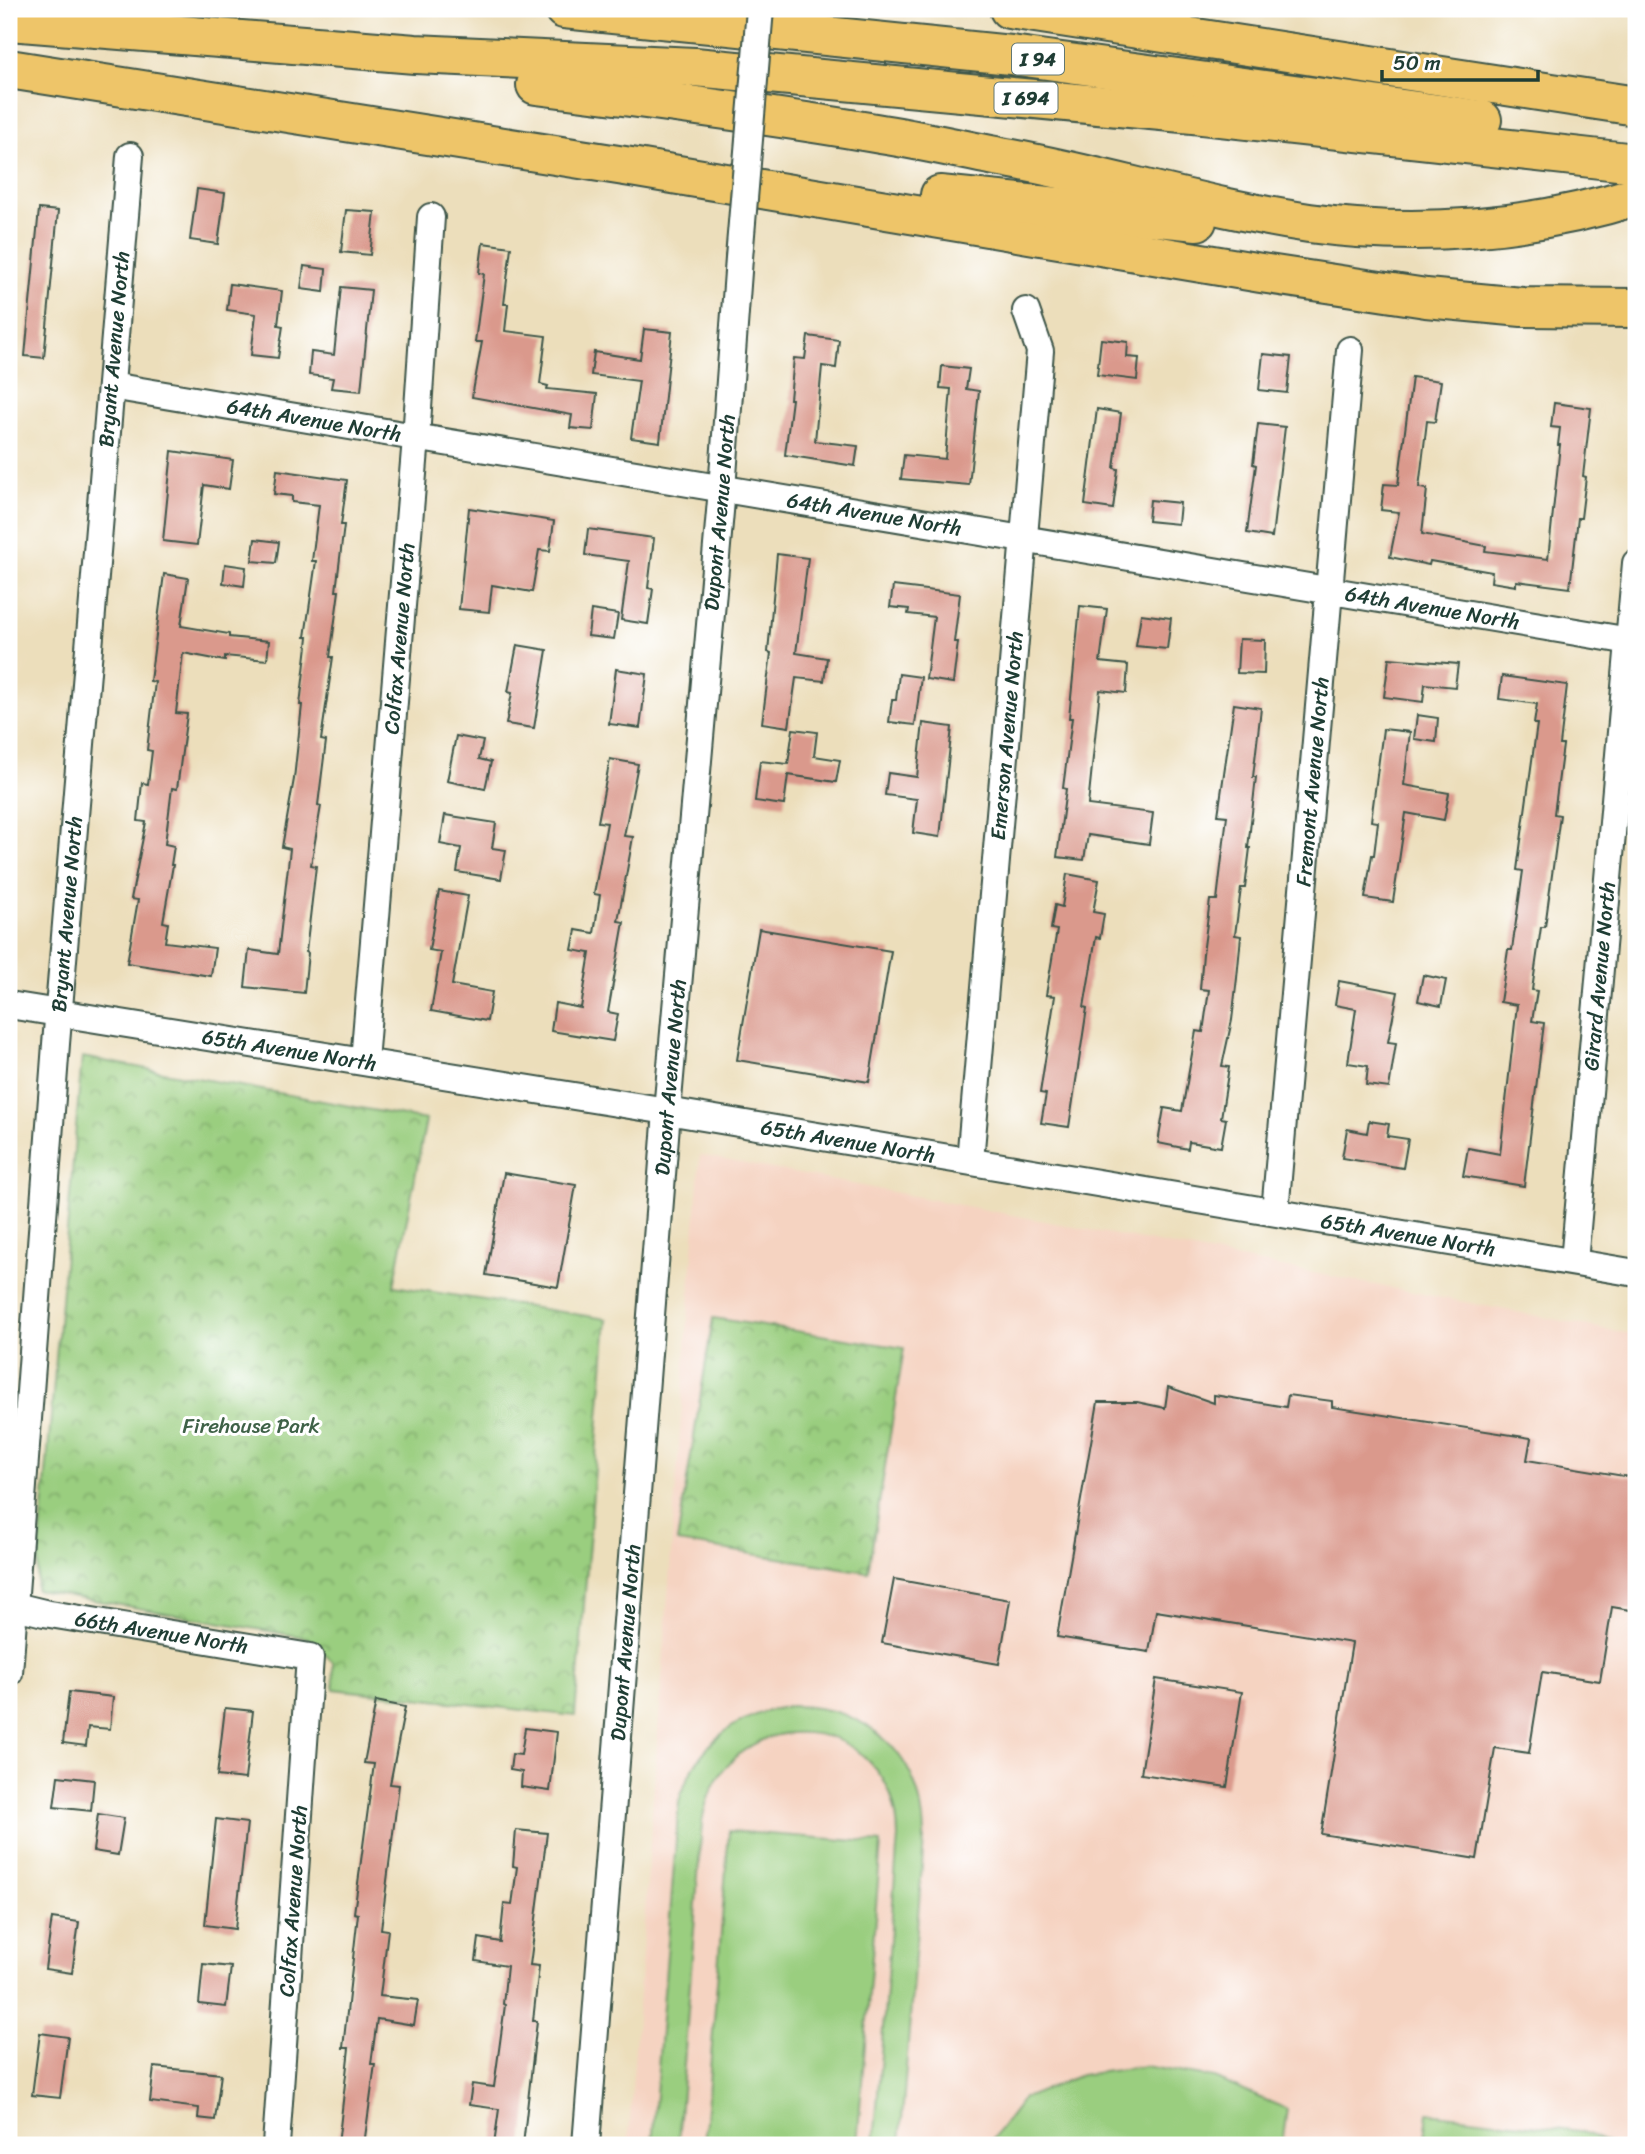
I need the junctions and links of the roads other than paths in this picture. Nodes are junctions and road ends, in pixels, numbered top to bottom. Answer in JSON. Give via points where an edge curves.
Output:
{"nodes":[{"id":1,"x":564,"y":9,"type":"edge"},
{"id":2,"x":760,"y":9,"type":"edge"},
{"id":3,"x":1010,"y":9,"type":"edge"},
{"id":4,"x":9,"y":21,"type":"edge"},
{"id":5,"x":1302,"y":53,"type":"junction"},
{"id":6,"x":415,"y":54,"type":"junction"},
{"id":7,"x":9,"y":69,"type":"edge"},
{"id":8,"x":1636,"y":94,"type":"edge"},
{"id":9,"x":1636,"y":106,"type":"edge"},
{"id":10,"x":403,"y":131,"type":"junction"},
{"id":11,"x":1636,"y":147,"type":"edge"},
{"id":12,"x":130,"y":156,"type":"dead end"},
{"id":13,"x":1636,"y":163,"type":"edge"},
{"id":14,"x":1636,"y":196,"type":"edge"},
{"id":15,"x":431,"y":217,"type":"dead end"},
{"id":16,"x":1404,"y":229,"type":"junction"},
{"id":17,"x":1636,"y":308,"type":"edge"},
{"id":18,"x":1027,"y":312,"type":"dead end"},
{"id":19,"x":1349,"y":350,"type":"dead end"},
{"id":20,"x":111,"y":386,"type":"junction"},
{"id":21,"x":416,"y":438,"type":"junction"},
{"id":22,"x":722,"y":489,"type":"junction"},
{"id":23,"x":1024,"y":539,"type":"junction"},
{"id":24,"x":1636,"y":564,"type":"edge"},
{"id":25,"x":1329,"y":591,"type":"junction"},
{"id":26,"x":1633,"y":642,"type":"edge"},
{"id":27,"x":9,"y":1005,"type":"edge"},
{"id":28,"x":59,"y":1012,"type":"junction"},
{"id":29,"x":364,"y":1061,"type":"junction"},
{"id":30,"x":667,"y":1111,"type":"junction"},
{"id":31,"x":970,"y":1161,"type":"junction"},
{"id":32,"x":1275,"y":1212,"type":"junction"},
{"id":33,"x":1574,"y":1262,"type":"junction"},
{"id":34,"x":1636,"y":1273,"type":"edge"},
{"id":35,"x":15,"y":1606,"type":"junction"},
{"id":36,"x":310,"y":1657,"type":"joint"},
{"id":37,"x":9,"y":1673,"type":"edge"},
{"id":38,"x":276,"y":2145,"type":"edge"},
{"id":39,"x":586,"y":2145,"type":"edge"}],
"edges":[{"from":1,"to":11,"type":"highway","number":"I 94","via":[[1011,55],[1376,104]]},
{"from":2,"to":22,"type":"street","name":"Dupont Avenue North","bridge":true},
{"from":3,"to":5,"type":"highway"},
{"from":4,"to":6,"type":"highway","number":"I 694"},
{"from":5,"to":8,"type":"highway"},
{"from":5,"to":9,"type":"highway"},
{"from":6,"to":13,"type":"highway","number":"I 694","via":[[695,67],[1205,115]]},
{"from":6,"to":16,"type":"highway","via":[[530,84],[877,133],[1281,218]]},
{"from":7,"to":10,"type":"highway"},
{"from":10,"to":16,"type":"highway","via":[[1133,216],[1317,230]]},
{"from":10,"to":17,"type":"highway","via":[[1426,298],[1522,307]]},
{"from":12,"to":20,"type":"street","name":"Bryant Avenue North"},
{"from":14,"to":16,"type":"highway","via":[[1557,216],[1461,228]]},
{"from":15,"to":21,"type":"street","name":"Colfax Avenue North"},
{"from":18,"to":23,"type":"street","name":"Emerson Avenue North","via":[[1040,351]]},
{"from":19,"to":25,"type":"street","name":"Fremont Avenue North"},
{"from":20,"to":21,"type":"street","name":"64th Avenue North"},
{"from":20,"to":28,"type":"street","name":"Bryant Avenue North"},
{"from":21,"to":22,"type":"street","name":"64th Avenue North"},
{"from":21,"to":29,"type":"street","name":"Colfax Avenue North"},
{"from":22,"to":23,"type":"street","name":"64th Avenue North"},
{"from":22,"to":30,"type":"street","name":"Dupont Avenue North"},
{"from":23,"to":25,"type":"street","name":"64th Avenue North"},
{"from":23,"to":31,"type":"street","name":"Emerson Avenue North"},
{"from":24,"to":26,"type":"street","name":"Girard Avenue North"},
{"from":25,"to":26,"type":"street","name":"64th Avenue North"},
{"from":25,"to":32,"type":"street","name":"Fremont Avenue North"},
{"from":26,"to":33,"type":"street","name":"Girard Avenue North"},
{"from":27,"to":28,"type":"street"},
{"from":28,"to":29,"type":"street","name":"65th Avenue North"},
{"from":28,"to":35,"type":"street","name":"Bryant Avenue North"},
{"from":29,"to":30,"type":"street","name":"65th Avenue North"},
{"from":30,"to":31,"type":"street","name":"65th Avenue North"},
{"from":30,"to":39,"type":"street","name":"Dupont Avenue North"},
{"from":31,"to":32,"type":"street","name":"65th Avenue North"},
{"from":32,"to":33,"type":"street","name":"65th Avenue North"},
{"from":33,"to":34,"type":"street","name":"65th Avenue North"},
{"from":35,"to":36,"type":"street","name":"66th Avenue North"},
{"from":35,"to":37,"type":"street","name":"Bryant Avenue North"},
{"from":36,"to":38,"type":"street","name":"Colfax Avenue North"}]}
